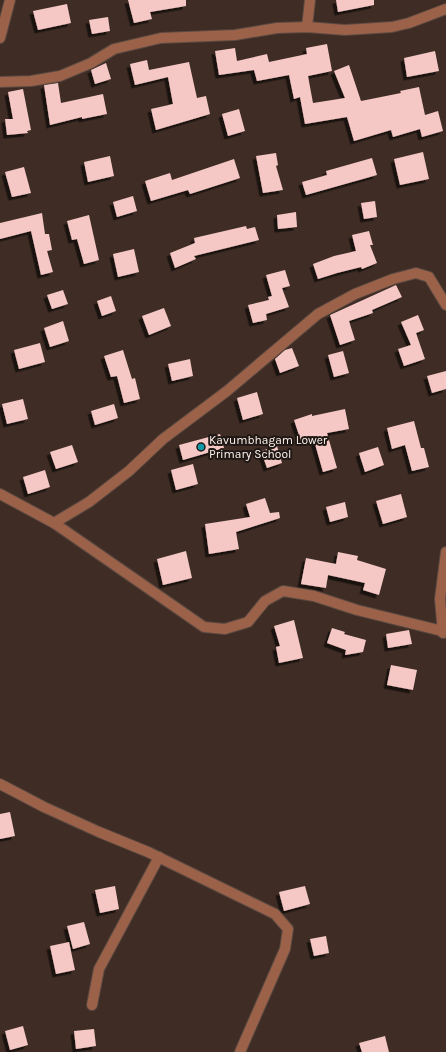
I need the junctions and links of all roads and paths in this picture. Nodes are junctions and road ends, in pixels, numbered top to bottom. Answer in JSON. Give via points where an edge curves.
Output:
{"nodes":[{"id":1,"x":10,"y":0,"type":"edge"},
{"id":2,"x":310,"y":0,"type":"edge"},
{"id":3,"x":446,"y":9,"type":"edge"},
{"id":4,"x":307,"y":27,"type":"junction"},
{"id":5,"x":0,"y":38,"type":"edge"},
{"id":6,"x":0,"y":82,"type":"edge"},
{"id":7,"x":446,"y":305,"type":"edge"},
{"id":8,"x":0,"y":494,"type":"edge"},
{"id":9,"x":54,"y":523,"type":"junction"},
{"id":10,"x":446,"y":552,"type":"edge"},
{"id":11,"x":445,"y":632,"type":"edge"},
{"id":12,"x":0,"y":784,"type":"edge"},
{"id":13,"x":159,"y":857,"type":"junction"},
{"id":14,"x":92,"y":1005,"type":"dead end"},
{"id":15,"x":240,"y":1052,"type":"edge"}],
"edges":[{"from":1,"to":5,"type":"street"},
{"from":2,"to":4,"type":"street"},
{"from":3,"to":4,"type":"street","via":[[392,27],[345,30]]},
{"from":4,"to":6,"type":"street","via":[[277,28],[235,35],[162,38],[114,49],[91,63],[60,76],[31,81]]},
{"from":7,"to":9,"type":"street","via":[[429,277],[416,273],[354,294],[318,314],[227,391],[163,438],[89,502]]},
{"from":8,"to":9,"type":"street"},
{"from":9,"to":11,"type":"street","via":[[204,627],[225,629],[248,622],[265,600],[283,591],[314,596],[357,610]]},
{"from":10,"to":11,"type":"street","via":[[440,599]]},
{"from":12,"to":13,"type":"street","via":[[51,810]]},
{"from":13,"to":14,"type":"street","via":[[99,969]]},
{"from":13,"to":15,"type":"street","via":[[275,914],[288,929],[285,949]]}]}
